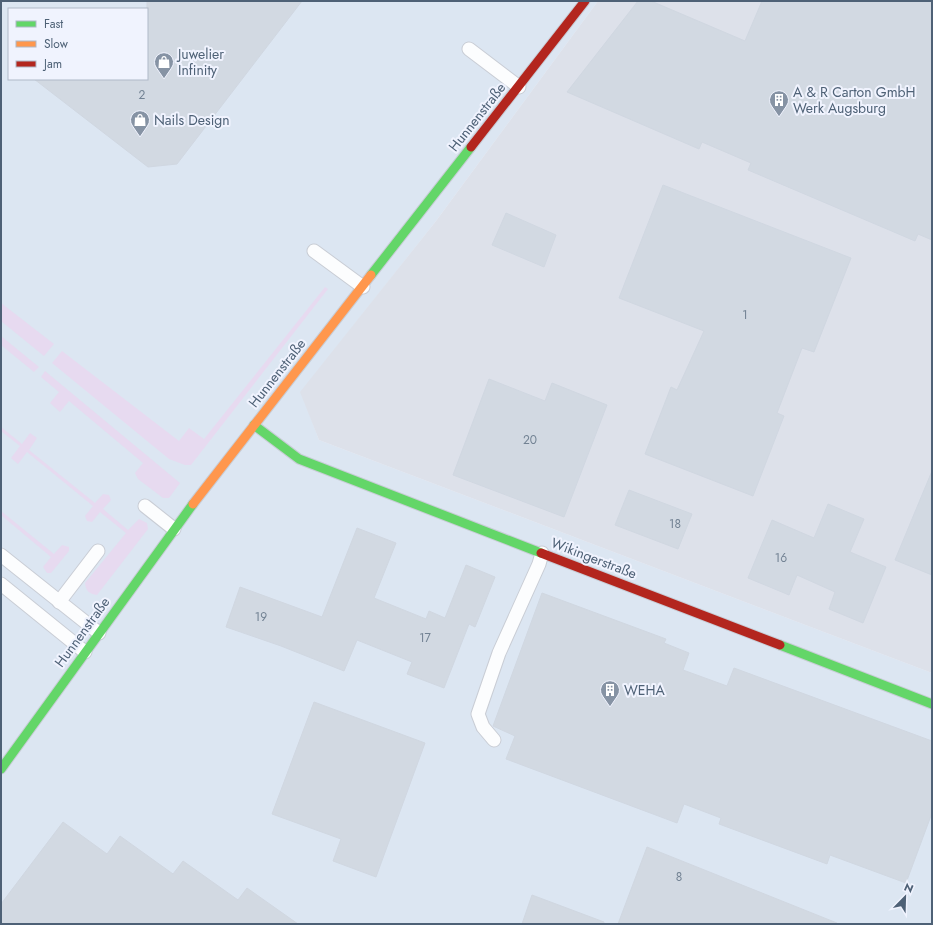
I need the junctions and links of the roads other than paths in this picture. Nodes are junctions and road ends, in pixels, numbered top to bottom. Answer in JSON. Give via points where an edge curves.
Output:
{"nodes":[{"id":1,"x":585,"y":1,"type":"edge"},
{"id":2,"x":470,"y":49,"type":"dead end"},
{"id":3,"x":519,"y":87,"type":"junction"},
{"id":4,"x":314,"y":251,"type":"dead end"},
{"id":5,"x":363,"y":287,"type":"junction"},
{"id":6,"x":254,"y":425,"type":"junction"},
{"id":7,"x":145,"y":506,"type":"dead end"},
{"id":8,"x":174,"y":529,"type":"junction"},
{"id":9,"x":98,"y":551,"type":"dead end"},
{"id":10,"x":542,"y":553,"type":"junction"},
{"id":11,"x":1,"y":555,"type":"edge"},
{"id":12,"x":1,"y":584,"type":"edge"},
{"id":13,"x":59,"y":602,"type":"junction"},
{"id":14,"x":99,"y":633,"type":"junction"},
{"id":15,"x":85,"y":652,"type":"junction"},
{"id":16,"x":932,"y":704,"type":"edge"},
{"id":17,"x":494,"y":740,"type":"dead end"},
{"id":18,"x":1,"y":769,"type":"edge"}],
"edges":[{"from":1,"to":3,"type":"street","name":"Hunnenstraße"},
{"from":2,"to":3,"type":"lane"},
{"from":3,"to":5,"type":"street","name":"Hunnenstraße"},
{"from":4,"to":5,"type":"lane"},
{"from":5,"to":6,"type":"street","name":"Hunnenstraße"},
{"from":6,"to":8,"type":"street","name":"Hunnenstraße"},
{"from":6,"to":10,"type":"street","name":"Wikingerstraße","via":[[299,459]]},
{"from":7,"to":8,"type":"lane"},
{"from":8,"to":14,"type":"street","name":"Hunnenstraße"},
{"from":9,"to":13,"type":"lane"},
{"from":10,"to":16,"type":"street","name":"Wikingerstraße"},
{"from":10,"to":17,"type":"lane","via":[[498,653],[478,714],[483,728]]},
{"from":11,"to":13,"type":"lane"},
{"from":12,"to":15,"type":"lane"},
{"from":13,"to":14,"type":"lane"},
{"from":14,"to":15,"type":"street","name":"Hunnenstraße"},
{"from":15,"to":18,"type":"street","name":"Hunnenstraße"}]}
